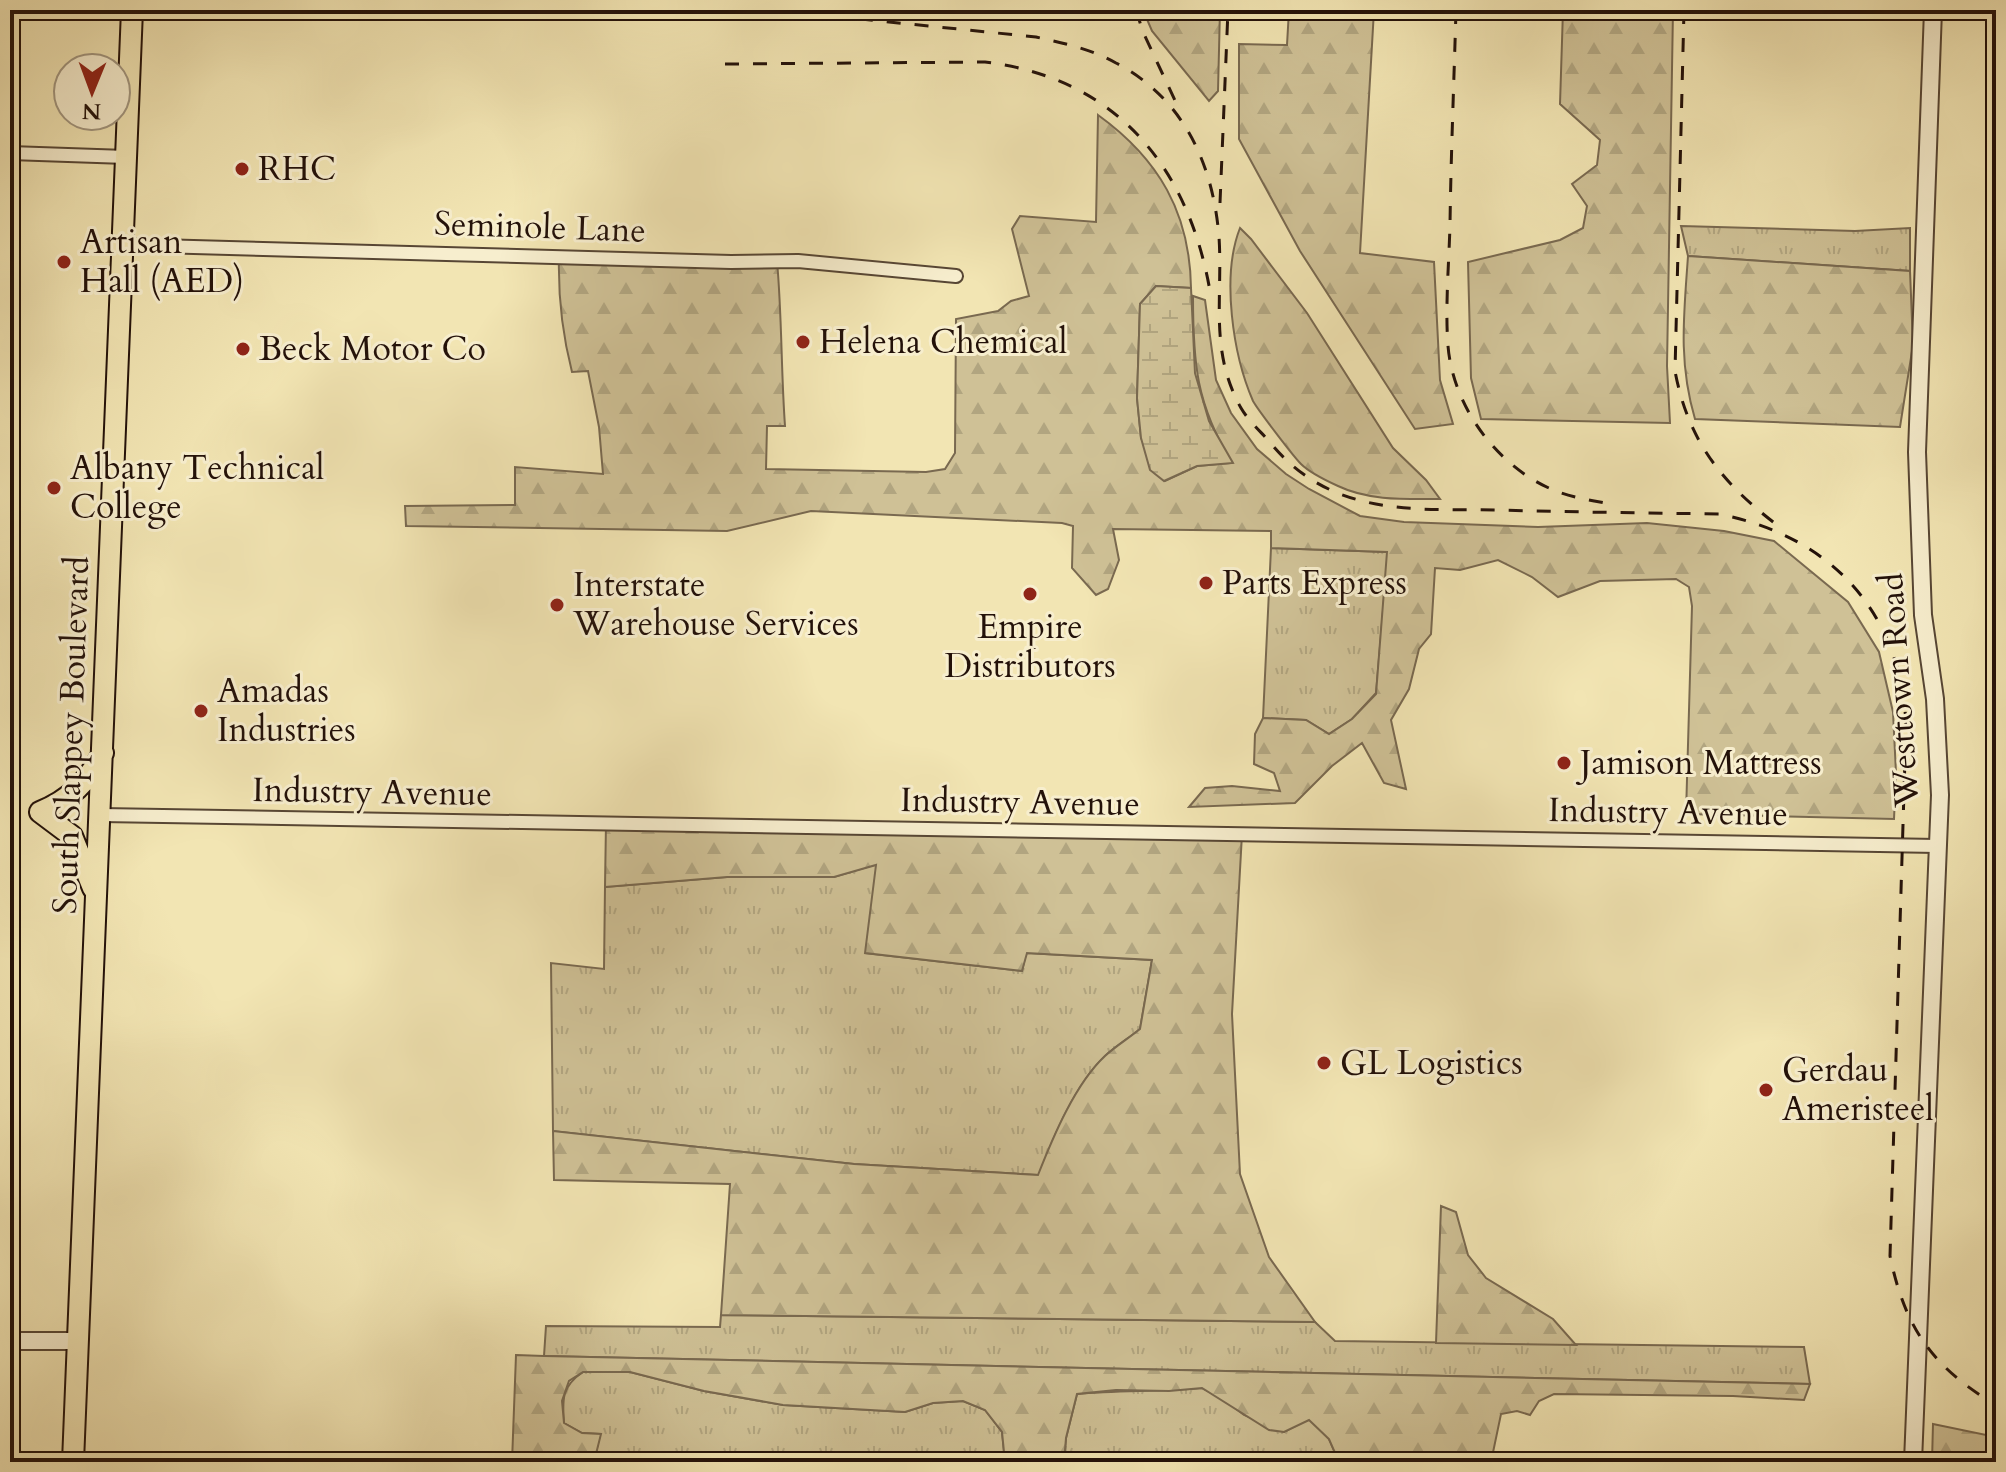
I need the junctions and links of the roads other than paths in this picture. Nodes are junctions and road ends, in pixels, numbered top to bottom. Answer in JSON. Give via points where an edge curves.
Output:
{"nodes":[{"id":1,"x":132,"y":10,"type":"edge"},
{"id":2,"x":1933,"y":10,"type":"edge"},
{"id":3,"x":10,"y":153,"type":"edge"},
{"id":4,"x":126,"y":157,"type":"junction"},
{"id":5,"x":122,"y":245,"type":"junction"},
{"id":6,"x":956,"y":276,"type":"dead end"},
{"id":7,"x":103,"y":752,"type":"junction"},
{"id":8,"x":101,"y":815,"type":"junction"},
{"id":9,"x":1937,"y":846,"type":"junction"},
{"id":10,"x":97,"y":899,"type":"junction"},
{"id":11,"x":10,"y":1341,"type":"edge"},
{"id":12,"x":79,"y":1341,"type":"junction"},
{"id":13,"x":73,"y":1462,"type":"edge"},
{"id":14,"x":1913,"y":1462,"type":"edge"}],
"edges":[{"from":1,"to":4,"type":"main road","name":"South Slappey Boulevard"},
{"from":2,"to":9,"type":"street","name":"Westtown Road","via":[[1917,452],[1923,615],[1940,757]]},
{"from":3,"to":4,"type":"street"},
{"from":4,"to":5,"type":"main road","name":"South Slappey Boulevard"},
{"from":5,"to":6,"type":"street","name":"Seminole Lane","via":[[798,261]]},
{"from":5,"to":7,"type":"main road","name":"South Slappey Boulevard"},
{"from":7,"to":8,"type":"main road","name":"South Slappey Boulevard"},
{"from":7,"to":10,"type":"main road","via":[[77,790],[40,812],[72,836]]},
{"from":8,"to":9,"type":"street","name":"Industry Avenue"},
{"from":8,"to":10,"type":"main road","name":"South Slappey Boulevard"},
{"from":9,"to":14,"type":"street","name":"Westtown Road"},
{"from":10,"to":12,"type":"main road","name":"South Slappey Boulevard"},
{"from":11,"to":12,"type":"street"},
{"from":12,"to":13,"type":"main road","name":"South Slappey Boulevard"}]}
